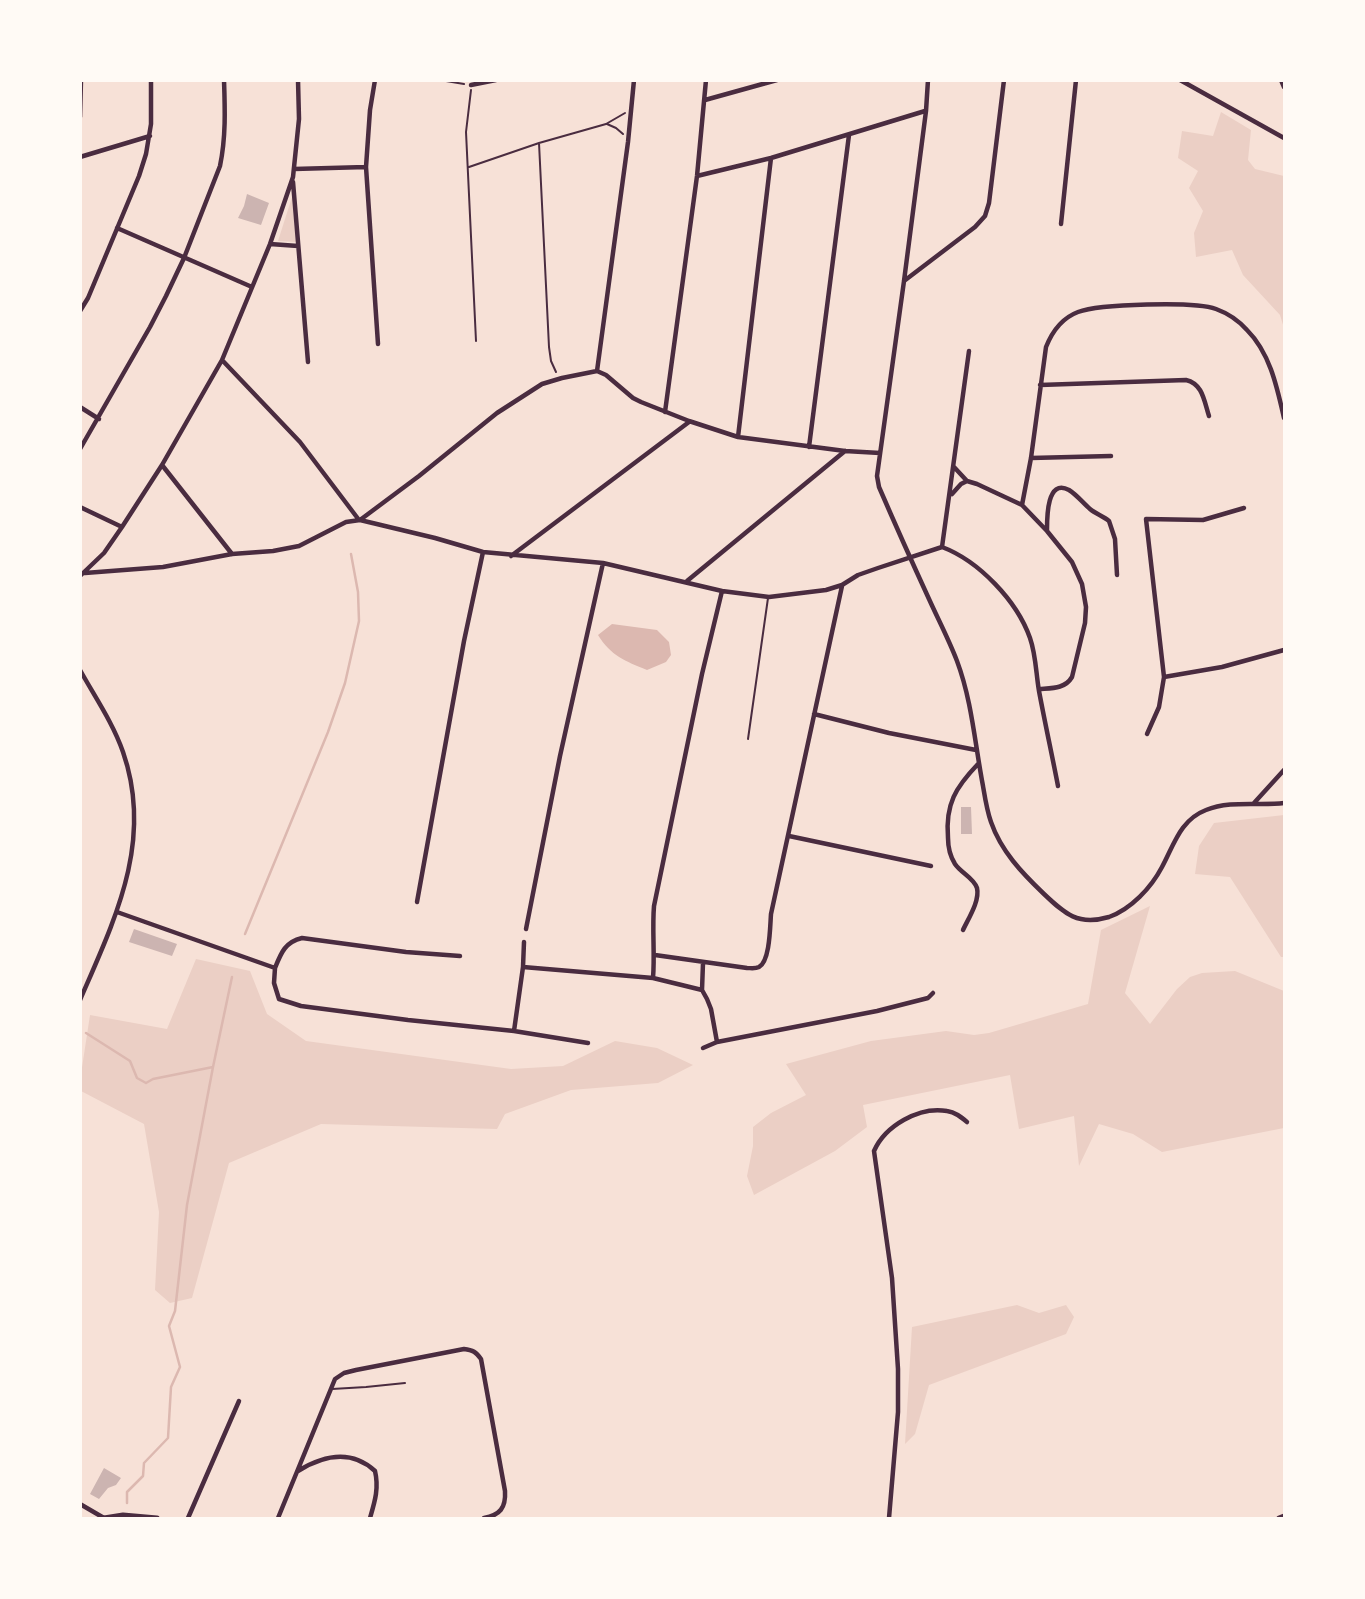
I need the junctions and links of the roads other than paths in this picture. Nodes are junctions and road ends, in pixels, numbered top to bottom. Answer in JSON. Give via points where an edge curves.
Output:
{"nodes":[{"id":1,"x":80,"y":80,"type":"edge"},
{"id":2,"x":151,"y":80,"type":"edge"},
{"id":3,"x":224,"y":80,"type":"edge"},
{"id":4,"x":298,"y":80,"type":"edge"},
{"id":5,"x":374,"y":80,"type":"edge"},
{"id":6,"x":496,"y":80,"type":"edge"},
{"id":7,"x":634,"y":80,"type":"edge"},
{"id":8,"x":706,"y":80,"type":"edge"},
{"id":9,"x":777,"y":80,"type":"edge"},
{"id":10,"x":928,"y":80,"type":"edge"},
{"id":11,"x":1004,"y":80,"type":"edge"},
{"id":12,"x":1076,"y":80,"type":"edge"},
{"id":13,"x":1180,"y":80,"type":"edge"},
{"id":14,"x":1281,"y":80,"type":"edge"},
{"id":15,"x":471,"y":85,"type":"road end"},
{"id":16,"x":1284,"y":87,"type":"edge"},
{"id":17,"x":705,"y":100,"type":"junction"},
{"id":18,"x":926,"y":111,"type":"junction"},
{"id":19,"x":80,"y":117,"type":"edge"},
{"id":20,"x":150,"y":135,"type":"junction"},
{"id":21,"x":849,"y":135,"type":"junction"},
{"id":22,"x":1284,"y":138,"type":"edge"},
{"id":23,"x":80,"y":157,"type":"edge"},
{"id":24,"x":771,"y":158,"type":"junction"},
{"id":25,"x":366,"y":167,"type":"junction"},
{"id":26,"x":294,"y":169,"type":"junction"},
{"id":27,"x":697,"y":176,"type":"junction"},
{"id":28,"x":293,"y":177,"type":"junction"},
{"id":29,"x":1061,"y":224,"type":"dead end"},
{"id":30,"x":117,"y":228,"type":"junction"},
{"id":31,"x":270,"y":244,"type":"junction"},
{"id":32,"x":298,"y":246,"type":"junction"},
{"id":33,"x":184,"y":258,"type":"junction"},
{"id":34,"x":904,"y":281,"type":"junction"},
{"id":35,"x":252,"y":287,"type":"junction"},
{"id":36,"x":80,"y":311,"type":"edge"},
{"id":37,"x":378,"y":344,"type":"dead end"},
{"id":38,"x":969,"y":351,"type":"dead end"},
{"id":39,"x":222,"y":360,"type":"junction"},
{"id":40,"x":308,"y":362,"type":"dead end"},
{"id":41,"x":597,"y":371,"type":"junction"},
{"id":42,"x":1040,"y":385,"type":"junction"},
{"id":43,"x":80,"y":407,"type":"edge"},
{"id":44,"x":665,"y":412,"type":"junction"},
{"id":45,"x":1209,"y":416,"type":"dead end"},
{"id":46,"x":1284,"y":418,"type":"edge"},
{"id":47,"x":99,"y":419,"type":"junction"},
{"id":48,"x":690,"y":421,"type":"junction"},
{"id":49,"x":738,"y":436,"type":"junction"},
{"id":50,"x":809,"y":447,"type":"junction"},
{"id":51,"x":80,"y":449,"type":"edge"},
{"id":52,"x":845,"y":451,"type":"junction"},
{"id":53,"x":880,"y":453,"type":"junction"},
{"id":54,"x":1111,"y":456,"type":"dead end"},
{"id":55,"x":1031,"y":458,"type":"junction"},
{"id":56,"x":162,"y":465,"type":"junction"},
{"id":57,"x":954,"y":467,"type":"junction"},
{"id":58,"x":967,"y":481,"type":"junction"},
{"id":59,"x":950,"y":496,"type":"junction"},
{"id":60,"x":1022,"y":505,"type":"junction"},
{"id":61,"x":80,"y":507,"type":"edge"},
{"id":62,"x":1244,"y":508,"type":"dead end"},
{"id":63,"x":360,"y":520,"type":"junction"},
{"id":64,"x":122,"y":527,"type":"junction"},
{"id":65,"x":1046,"y":531,"type":"junction"},
{"id":66,"x":942,"y":547,"type":"junction"},
{"id":67,"x":483,"y":552,"type":"junction"},
{"id":68,"x":232,"y":554,"type":"junction"},
{"id":69,"x":511,"y":556,"type":"junction"},
{"id":70,"x":911,"y":559,"type":"junction"},
{"id":71,"x":603,"y":562,"type":"junction"},
{"id":72,"x":83,"y":575,"type":"edge"},
{"id":73,"x":1117,"y":576,"type":"dead end"},
{"id":74,"x":687,"y":581,"type":"junction"},
{"id":75,"x":842,"y":585,"type":"junction"},
{"id":76,"x":722,"y":591,"type":"junction"},
{"id":77,"x":769,"y":597,"type":"junction"},
{"id":78,"x":1284,"y":650,"type":"edge"},
{"id":79,"x":80,"y":670,"type":"edge"},
{"id":80,"x":1164,"y":677,"type":"junction"},
{"id":81,"x":1039,"y":689,"type":"junction"},
{"id":82,"x":814,"y":714,"type":"junction"},
{"id":83,"x":1147,"y":734,"type":"dead end"},
{"id":84,"x":748,"y":739,"type":"dead end"},
{"id":85,"x":976,"y":750,"type":"junction"},
{"id":86,"x":978,"y":763,"type":"junction"},
{"id":87,"x":1284,"y":770,"type":"edge"},
{"id":88,"x":1058,"y":786,"type":"dead end"},
{"id":89,"x":1254,"y":803,"type":"junction"},
{"id":90,"x":1284,"y":803,"type":"edge"},
{"id":91,"x":789,"y":836,"type":"junction"},
{"id":92,"x":931,"y":866,"type":"dead end"},
{"id":93,"x":417,"y":902,"type":"dead end"},
{"id":94,"x":117,"y":912,"type":"junction"},
{"id":95,"x":526,"y":929,"type":"dead end"},
{"id":96,"x":963,"y":930,"type":"dead end"},
{"id":97,"x":524,"y":942,"type":"dead end"},
{"id":98,"x":655,"y":955,"type":"junction"},
{"id":99,"x":460,"y":956,"type":"dead end"},
{"id":100,"x":703,"y":963,"type":"junction"},
{"id":101,"x":523,"y":967,"type":"junction"},
{"id":102,"x":275,"y":968,"type":"junction"},
{"id":103,"x":653,"y":978,"type":"junction"},
{"id":104,"x":702,"y":990,"type":"junction"},
{"id":105,"x":933,"y":993,"type":"dead end"},
{"id":106,"x":80,"y":1000,"type":"edge"},
{"id":107,"x":514,"y":1031,"type":"junction"},
{"id":108,"x":717,"y":1042,"type":"junction"},
{"id":109,"x":588,"y":1043,"type":"dead end"},
{"id":110,"x":703,"y":1048,"type":"dead end"},
{"id":111,"x":967,"y":1122,"type":"dead end"},
{"id":112,"x":405,"y":1383,"type":"dead end"},
{"id":113,"x":331,"y":1389,"type":"junction"},
{"id":114,"x":239,"y":1401,"type":"dead end"},
{"id":115,"x":297,"y":1472,"type":"junction"},
{"id":116,"x":80,"y":1504,"type":"edge"},
{"id":117,"x":1284,"y":1516,"type":"edge"},
{"id":118,"x":104,"y":1518,"type":"edge"},
{"id":119,"x":157,"y":1518,"type":"edge"},
{"id":120,"x":188,"y":1518,"type":"edge"},
{"id":121,"x":278,"y":1518,"type":"edge"},
{"id":122,"x":370,"y":1518,"type":"edge"},
{"id":123,"x":484,"y":1518,"type":"edge"},
{"id":124,"x":889,"y":1518,"type":"edge"},
{"id":125,"x":1279,"y":1518,"type":"edge"}],
"edges":[{"from":1,"to":19,"type":"street"},
{"from":2,"to":20,"type":"street"},
{"from":3,"to":33,"type":"street","via":[[223,152]]},
{"from":4,"to":26,"type":"street"},
{"from":5,"to":25,"type":"street"},
{"from":6,"to":15,"type":"street"},
{"from":7,"to":41,"type":"street"},
{"from":8,"to":17,"type":"street"},
{"from":9,"to":17,"type":"street"},
{"from":10,"to":18,"type":"street"},
{"from":11,"to":34,"type":"street","via":[[985,216]]},
{"from":12,"to":29,"type":"street"},
{"from":13,"to":22,"type":"street"},
{"from":14,"to":16,"type":"street"},
{"from":17,"to":27,"type":"street"},
{"from":18,"to":21,"type":"street"},
{"from":18,"to":34,"type":"street"},
{"from":20,"to":23,"type":"street"},
{"from":20,"to":30,"type":"street"},
{"from":21,"to":24,"type":"street"},
{"from":21,"to":50,"type":"street"},
{"from":24,"to":27,"type":"street"},
{"from":24,"to":49,"type":"street"},
{"from":25,"to":26,"type":"street"},
{"from":25,"to":37,"type":"street"},
{"from":26,"to":28,"type":"street"},
{"from":27,"to":44,"type":"street"},
{"from":28,"to":31,"type":"street"},
{"from":28,"to":32,"type":"street"},
{"from":30,"to":33,"type":"street"},
{"from":30,"to":36,"type":"street"},
{"from":31,"to":32,"type":"street"},
{"from":31,"to":35,"type":"street"},
{"from":32,"to":40,"type":"street"},
{"from":33,"to":35,"type":"street"},
{"from":33,"to":47,"type":"street"},
{"from":34,"to":53,"type":"street"},
{"from":35,"to":39,"type":"street"},
{"from":38,"to":57,"type":"street"},
{"from":39,"to":56,"type":"street"},
{"from":39,"to":63,"type":"street","via":[[300,442]]},
{"from":41,"to":44,"type":"street","via":[[633,398]]},
{"from":41,"to":63,"type":"street","via":[[542,384],[497,412]]},
{"from":42,"to":45,"type":"street","via":[[1186,380],[1198,386]]},
{"from":42,"to":46,"type":"street","via":[[1051,334],[1078,312],[1098,307],[1198,306],[1232,317],[1264,351]]},
{"from":42,"to":55,"type":"street"},
{"from":43,"to":47,"type":"street"},
{"from":44,"to":48,"type":"street"},
{"from":47,"to":51,"type":"street"},
{"from":48,"to":49,"type":"street"},
{"from":48,"to":69,"type":"street"},
{"from":49,"to":50,"type":"street"},
{"from":50,"to":52,"type":"street"},
{"from":52,"to":53,"type":"street"},
{"from":52,"to":74,"type":"street"},
{"from":53,"to":70,"type":"street","via":[[879,487]]},
{"from":54,"to":55,"type":"street"},
{"from":55,"to":60,"type":"street"},
{"from":56,"to":64,"type":"street"},
{"from":56,"to":68,"type":"street"},
{"from":57,"to":58,"type":"street"},
{"from":57,"to":59,"type":"street"},
{"from":58,"to":59,"type":"street"},
{"from":58,"to":60,"type":"street"},
{"from":59,"to":66,"type":"street"},
{"from":60,"to":65,"type":"street"},
{"from":61,"to":64,"type":"street"},
{"from":62,"to":80,"type":"street","via":[[1203,520],[1146,519]]},
{"from":63,"to":67,"type":"street"},
{"from":63,"to":68,"type":"street","via":[[346,522],[299,546]]},
{"from":64,"to":72,"type":"street"},
{"from":65,"to":73,"type":"street","via":[[1052,492],[1057,488],[1072,491],[1110,521]]},
{"from":65,"to":81,"type":"street","via":[[1072,562],[1086,607],[1072,677],[1062,687]]},
{"from":66,"to":70,"type":"street"},
{"from":66,"to":81,"type":"street","via":[[967,560],[1015,609],[1030,638]]},
{"from":67,"to":69,"type":"street"},
{"from":67,"to":93,"type":"street"},
{"from":68,"to":72,"type":"street"},
{"from":69,"to":71,"type":"street"},
{"from":70,"to":75,"type":"street"},
{"from":70,"to":85,"type":"street","via":[[957,660]]},
{"from":71,"to":74,"type":"street"},
{"from":71,"to":95,"type":"street"},
{"from":74,"to":76,"type":"street"},
{"from":75,"to":77,"type":"street"},
{"from":75,"to":82,"type":"street"},
{"from":76,"to":77,"type":"street"},
{"from":76,"to":98,"type":"street","via":[[654,906]]},
{"from":77,"to":84,"type":"lane"},
{"from":78,"to":80,"type":"street"},
{"from":79,"to":94,"type":"street","via":[[122,749],[134,802],[132,853]]},
{"from":80,"to":83,"type":"street","via":[[1159,707]]},
{"from":81,"to":88,"type":"street"},
{"from":82,"to":85,"type":"street"},
{"from":82,"to":91,"type":"street"},
{"from":85,"to":86,"type":"street"},
{"from":86,"to":89,"type":"street","via":[[991,822],[1009,857],[1057,907],[1080,920],[1109,916],[1133,903],[1161,870],[1182,828],[1202,811]]},
{"from":86,"to":96,"type":"street","via":[[958,788],[947,815],[953,861],[977,890]]},
{"from":87,"to":89,"type":"street"},
{"from":89,"to":90,"type":"street"},
{"from":91,"to":92,"type":"street"},
{"from":91,"to":100,"type":"street","via":[[761,966]]},
{"from":94,"to":102,"type":"street"},
{"from":94,"to":106,"type":"street"},
{"from":97,"to":101,"type":"street"},
{"from":98,"to":100,"type":"street"},
{"from":98,"to":103,"type":"street"},
{"from":99,"to":102,"type":"street","via":[[302,938],[287,944]]},
{"from":100,"to":104,"type":"street"},
{"from":101,"to":103,"type":"street"},
{"from":101,"to":107,"type":"street"},
{"from":102,"to":107,"type":"street","via":[[275,991],[288,1003]]},
{"from":103,"to":104,"type":"street"},
{"from":104,"to":108,"type":"street"},
{"from":105,"to":108,"type":"street","via":[[928,999],[877,1011]]},
{"from":107,"to":109,"type":"street"},
{"from":108,"to":110,"type":"street"},
{"from":111,"to":124,"type":"street","via":[[953,1112],[922,1113],[894,1127],[874,1151],[891,1266],[898,1369]]},
{"from":112,"to":113,"type":"lane"},
{"from":113,"to":115,"type":"street"},
{"from":113,"to":123,"type":"street","via":[[344,1373],[455,1350],[476,1352],[481,1359],[506,1501],[499,1513]]},
{"from":114,"to":120,"type":"street"},
{"from":115,"to":121,"type":"street"},
{"from":115,"to":122,"type":"street","via":[[335,1457],[359,1459],[369,1465],[376,1471],[378,1486]]},
{"from":116,"to":118,"type":"street"},
{"from":117,"to":125,"type":"main road"},
{"from":118,"to":119,"type":"main road"}]}
